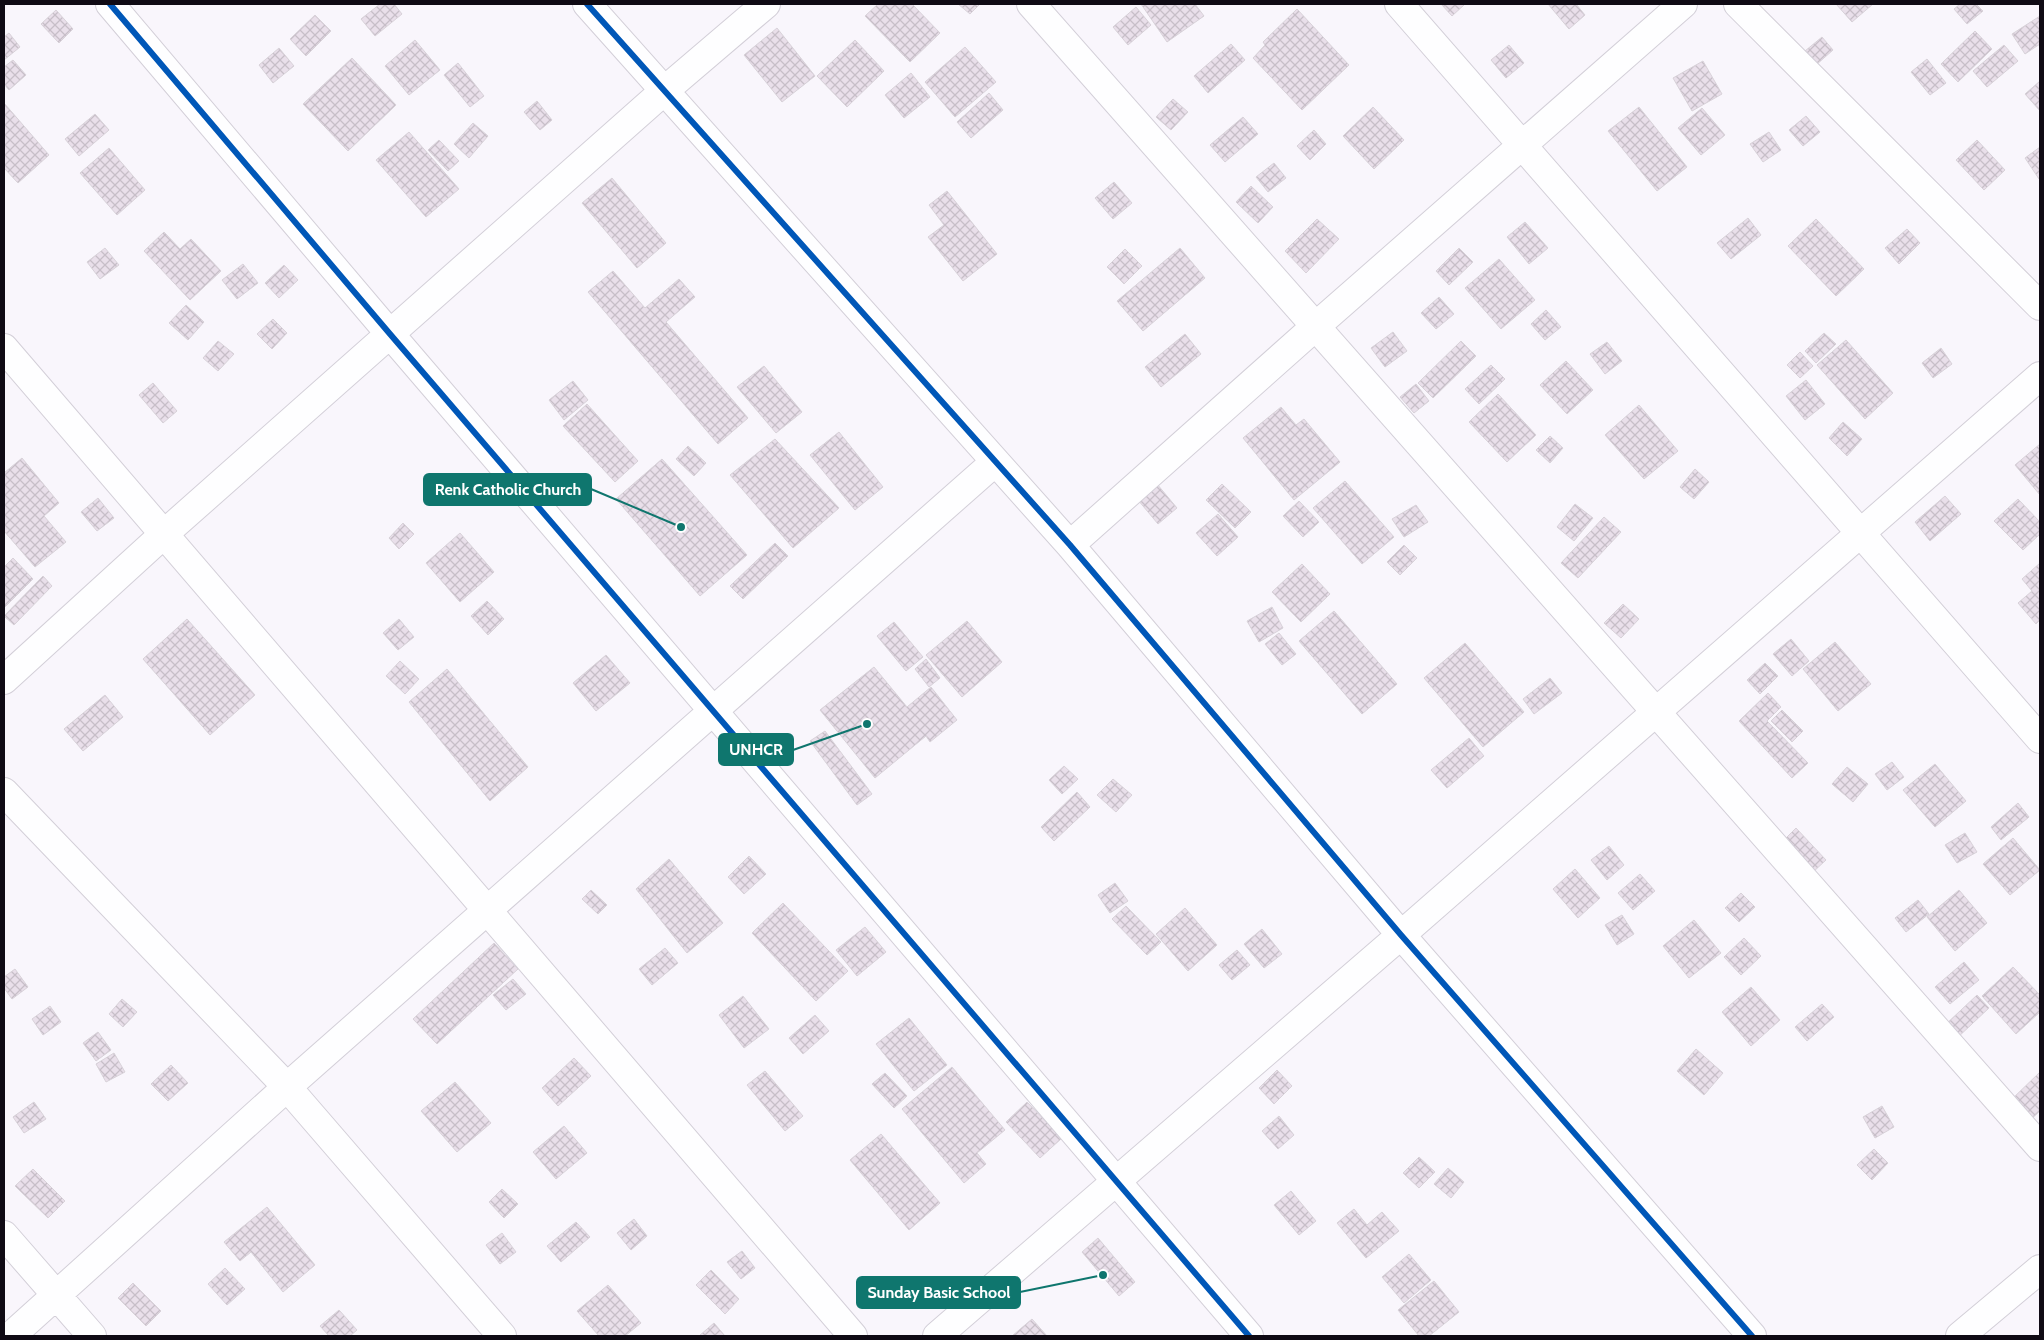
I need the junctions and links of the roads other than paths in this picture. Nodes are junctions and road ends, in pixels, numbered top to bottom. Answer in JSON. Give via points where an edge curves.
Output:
{"nodes":[{"id":1,"x":110,"y":4,"type":"edge"},
{"id":2,"x":587,"y":4,"type":"edge"},
{"id":3,"x":766,"y":4,"type":"edge"},
{"id":4,"x":1031,"y":4,"type":"edge"},
{"id":5,"x":1399,"y":4,"type":"edge"},
{"id":6,"x":1683,"y":4,"type":"edge"},
{"id":7,"x":1738,"y":4,"type":"edge"},
{"id":8,"x":664,"y":90,"type":"junction"},
{"id":9,"x":1522,"y":145,"type":"junction"},
{"id":10,"x":2040,"y":306,"type":"edge"},
{"id":11,"x":1316,"y":326,"type":"junction"},
{"id":12,"x":390,"y":334,"type":"junction"},
{"id":13,"x":4,"y":348,"type":"edge"},
{"id":14,"x":2040,"y":376,"type":"edge"},
{"id":15,"x":995,"y":462,"type":"junction"},
{"id":16,"x":1861,"y":533,"type":"junction"},
{"id":17,"x":164,"y":534,"type":"junction"},
{"id":18,"x":1070,"y":545,"type":"junction"},
{"id":19,"x":4,"y":680,"type":"edge"},
{"id":20,"x":712,"y":712,"type":"junction"},
{"id":21,"x":1657,"y":712,"type":"junction"},
{"id":22,"x":2040,"y":739,"type":"edge"},
{"id":23,"x":4,"y":792,"type":"edge"},
{"id":24,"x":488,"y":910,"type":"junction"},
{"id":25,"x":1400,"y":935,"type":"junction"},
{"id":26,"x":287,"y":1087,"type":"junction"},
{"id":27,"x":2040,"y":1147,"type":"edge"},
{"id":28,"x":1115,"y":1182,"type":"junction"},
{"id":29,"x":4,"y":1235,"type":"edge"},
{"id":30,"x":2040,"y":1269,"type":"edge"},
{"id":31,"x":56,"y":1296,"type":"junction"},
{"id":32,"x":11,"y":1336,"type":"edge"},
{"id":33,"x":92,"y":1336,"type":"edge"},
{"id":34,"x":502,"y":1336,"type":"edge"},
{"id":35,"x":854,"y":1336,"type":"edge"},
{"id":36,"x":937,"y":1336,"type":"edge"},
{"id":37,"x":1249,"y":1336,"type":"edge"},
{"id":38,"x":1752,"y":1336,"type":"edge"},
{"id":39,"x":1960,"y":1336,"type":"edge"}],
"edges":[{"from":1,"to":12,"type":"street"},
{"from":2,"to":8,"type":"street"},
{"from":3,"to":8,"type":"street"},
{"from":4,"to":11,"type":"street"},
{"from":5,"to":9,"type":"street"},
{"from":6,"to":9,"type":"street"},
{"from":7,"to":10,"type":"street"},
{"from":8,"to":12,"type":"street"},
{"from":8,"to":15,"type":"street"},
{"from":9,"to":11,"type":"street"},
{"from":9,"to":16,"type":"street"},
{"from":11,"to":18,"type":"street"},
{"from":11,"to":21,"type":"street"},
{"from":12,"to":17,"type":"street"},
{"from":12,"to":20,"type":"street"},
{"from":13,"to":17,"type":"street"},
{"from":14,"to":16,"type":"street"},
{"from":15,"to":18,"type":"street"},
{"from":15,"to":20,"type":"street"},
{"from":16,"to":21,"type":"street"},
{"from":16,"to":22,"type":"street"},
{"from":17,"to":19,"type":"street"},
{"from":17,"to":24,"type":"street"},
{"from":18,"to":25,"type":"street"},
{"from":20,"to":24,"type":"street"},
{"from":20,"to":28,"type":"street"},
{"from":21,"to":25,"type":"street"},
{"from":21,"to":27,"type":"street"},
{"from":23,"to":26,"type":"street"},
{"from":24,"to":26,"type":"street"},
{"from":24,"to":35,"type":"street"},
{"from":25,"to":28,"type":"street"},
{"from":25,"to":38,"type":"street"},
{"from":26,"to":31,"type":"street"},
{"from":26,"to":34,"type":"street"},
{"from":28,"to":36,"type":"street"},
{"from":28,"to":37,"type":"street"},
{"from":29,"to":31,"type":"street"},
{"from":30,"to":39,"type":"street"},
{"from":31,"to":32,"type":"street"},
{"from":31,"to":33,"type":"street"}]}
